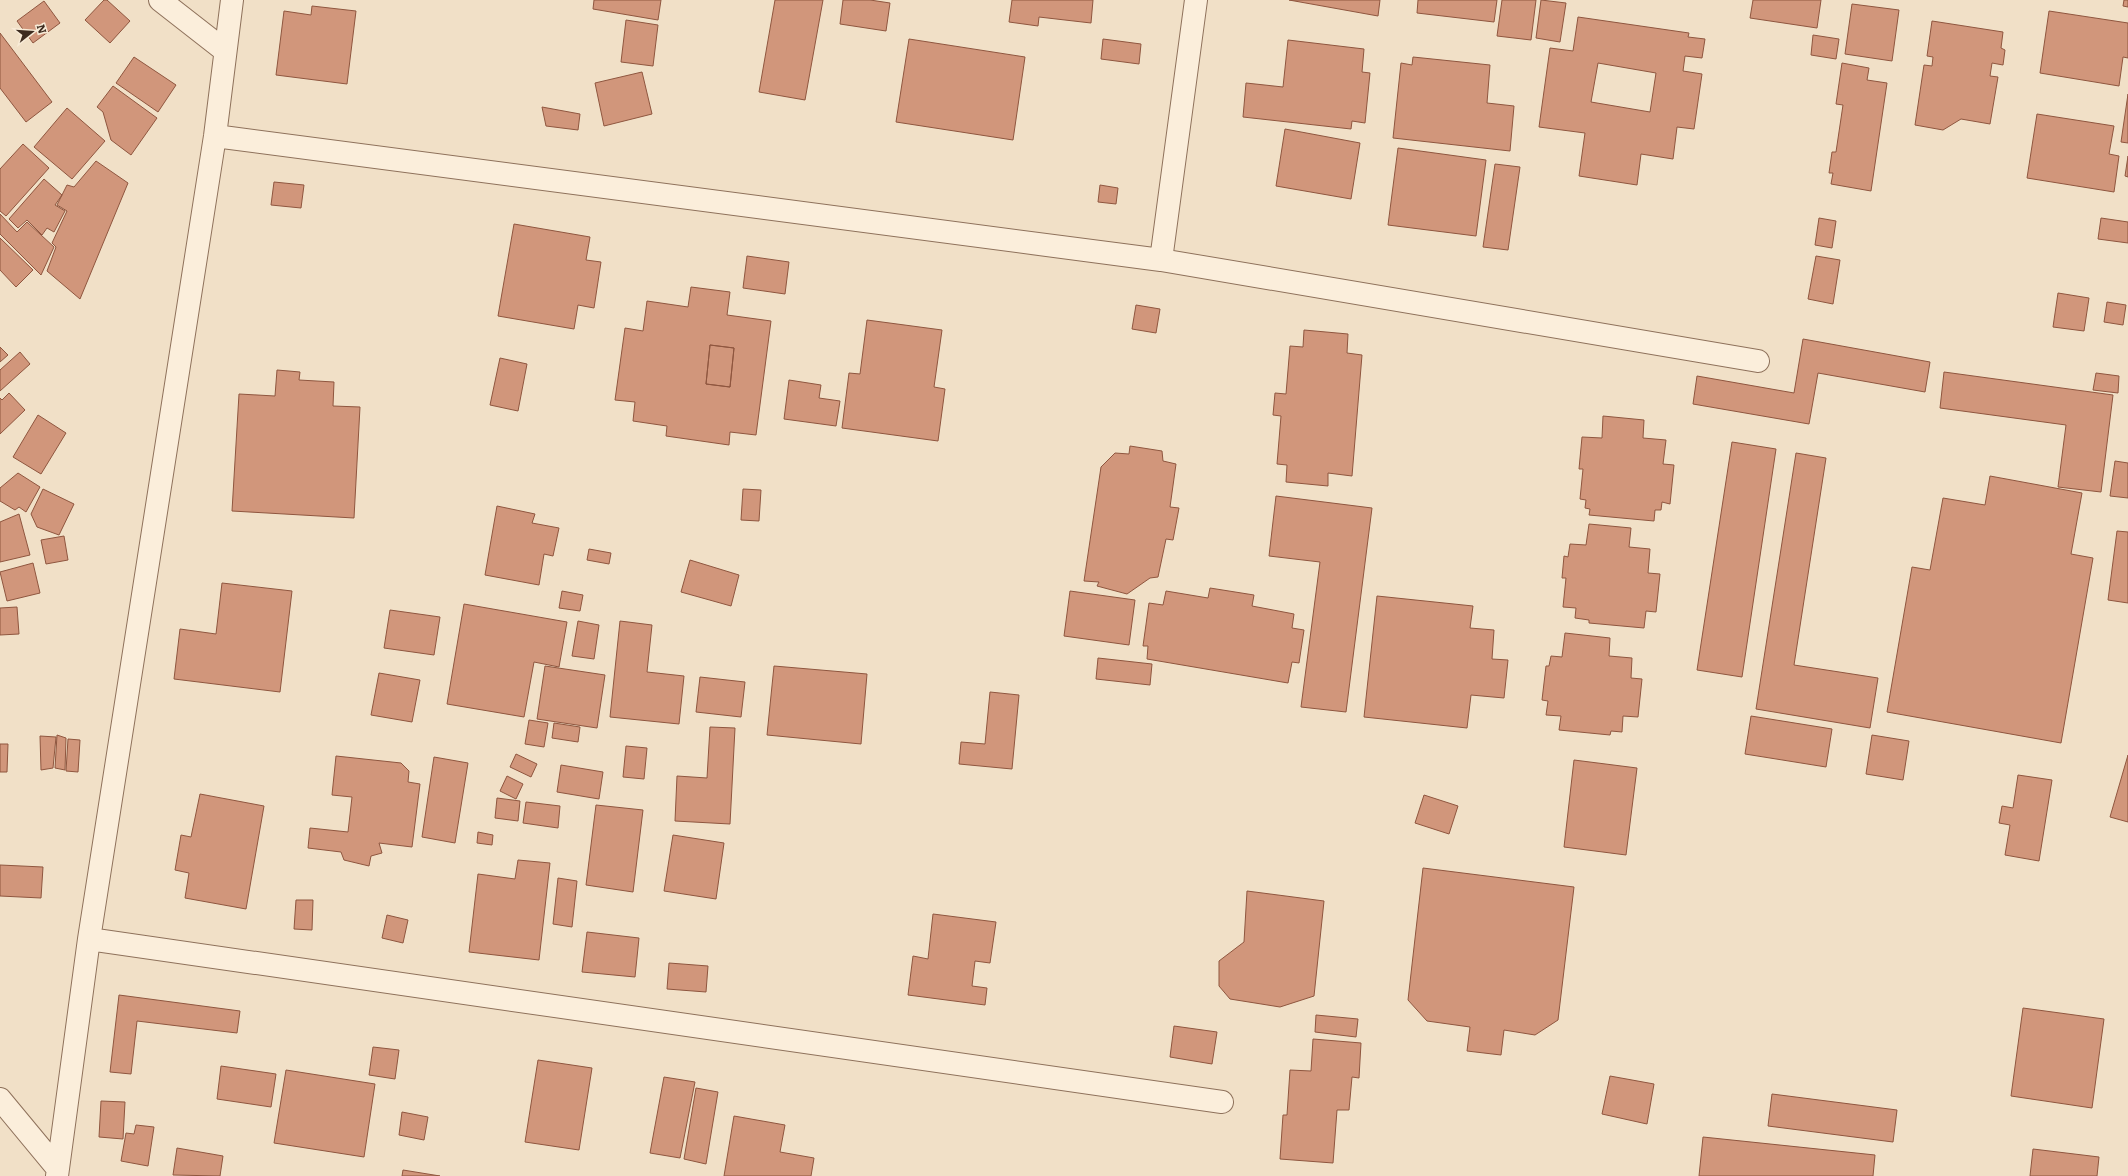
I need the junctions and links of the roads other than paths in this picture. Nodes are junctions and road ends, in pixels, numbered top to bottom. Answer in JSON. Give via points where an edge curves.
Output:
{"nodes":[{"id":1,"x":160,"y":0,"type":"edge"},
{"id":2,"x":232,"y":0,"type":"edge"},
{"id":3,"x":1196,"y":0,"type":"edge"},
{"id":4,"x":224,"y":50,"type":"junction"},
{"id":5,"x":215,"y":136,"type":"junction"},
{"id":6,"x":1161,"y":260,"type":"junction"},
{"id":7,"x":1758,"y":361,"type":"dead end"},
{"id":8,"x":89,"y":938,"type":"junction"},
{"id":9,"x":0,"y":1099,"type":"edge"},
{"id":10,"x":1222,"y":1102,"type":"dead end"},
{"id":11,"x":57,"y":1172,"type":"edge"}],
"edges":[{"from":1,"to":4,"type":"street"},
{"from":2,"to":4,"type":"street"},
{"from":3,"to":6,"type":"street"},
{"from":4,"to":5,"type":"street"},
{"from":5,"to":6,"type":"street"},
{"from":5,"to":8,"type":"street"},
{"from":6,"to":7,"type":"street"},
{"from":8,"to":10,"type":"street"},
{"from":8,"to":11,"type":"street"},
{"from":9,"to":11,"type":"street"}]}
